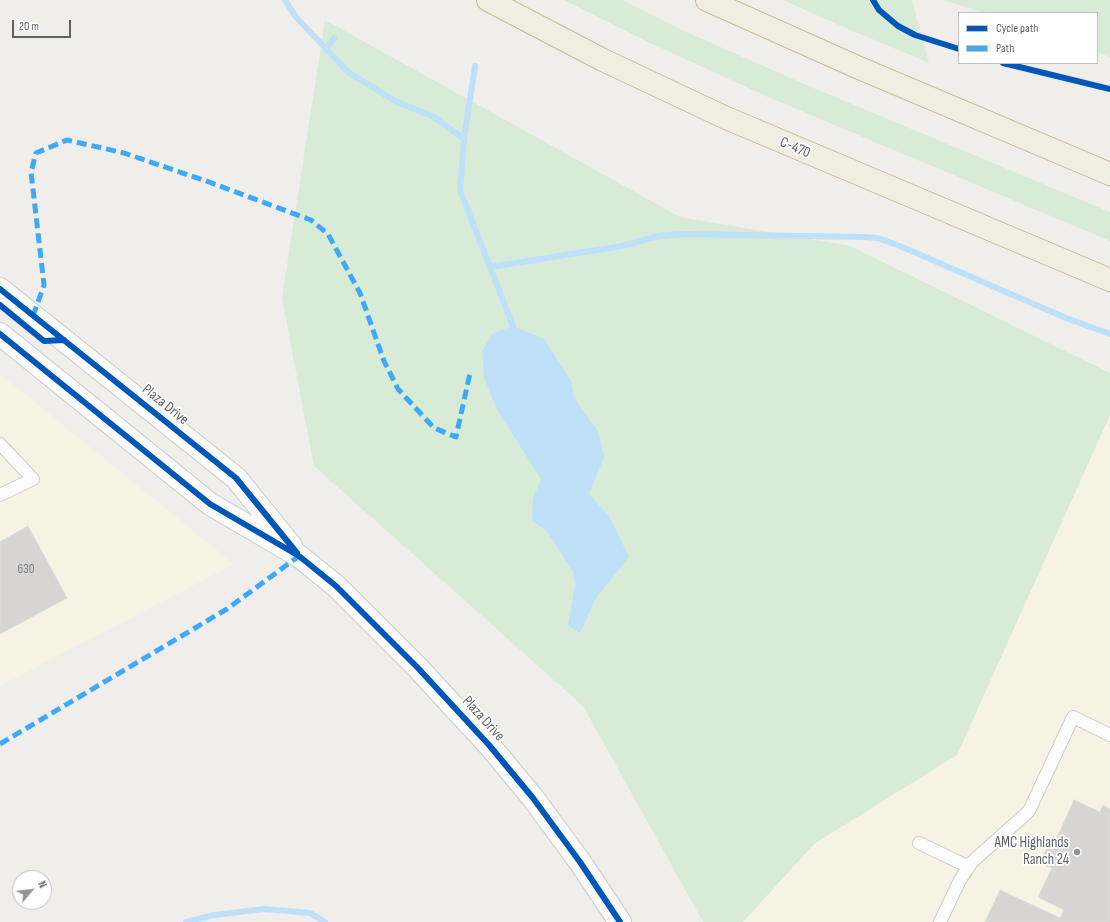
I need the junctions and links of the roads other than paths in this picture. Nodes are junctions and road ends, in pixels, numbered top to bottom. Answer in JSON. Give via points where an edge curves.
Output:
{"nodes":[{"id":1,"x":488,"y":0,"type":"edge"},
{"id":2,"x":707,"y":0,"type":"edge"},
{"id":3,"x":1110,"y":174,"type":"edge"},
{"id":4,"x":1110,"y":280,"type":"edge"},
{"id":5,"x":0,"y":289,"type":"edge"},
{"id":6,"x":0,"y":305,"type":"edge"},
{"id":7,"x":0,"y":334,"type":"edge"},
{"id":8,"x":64,"y":340,"type":"junction"},
{"id":9,"x":0,"y":444,"type":"edge"},
{"id":10,"x":0,"y":495,"type":"edge"},
{"id":11,"x":299,"y":556,"type":"junction"},
{"id":12,"x":1110,"y":735,"type":"edge"},
{"id":13,"x":919,"y":844,"type":"dead end"},
{"id":14,"x":969,"y":867,"type":"junction"},
{"id":15,"x":620,"y":922,"type":"edge"},
{"id":16,"x":940,"y":922,"type":"edge"}],
"edges":[{"from":1,"to":4,"type":"highway","name":"C-470","via":[[603,60],[730,120]]},
{"from":2,"to":3,"type":"highway","via":[[857,67]]},
{"from":5,"to":8,"type":"street","name":"Plaza Drive"},
{"from":6,"to":8,"type":"street","via":[[44,341]]},
{"from":7,"to":11,"type":"street","name":"Plaza Drive","via":[[210,504]]},
{"from":8,"to":11,"type":"street","name":"Plaza Drive","via":[[236,478]]},
{"from":9,"to":10,"type":"lane","via":[[32,479]]},
{"from":11,"to":15,"type":"street","name":"Plaza Drive","via":[[336,586],[418,668],[489,745],[533,798]]},
{"from":12,"to":14,"type":"lane","via":[[1073,718],[1029,811]]},
{"from":13,"to":14,"type":"lane"},
{"from":14,"to":16,"type":"lane"}]}
